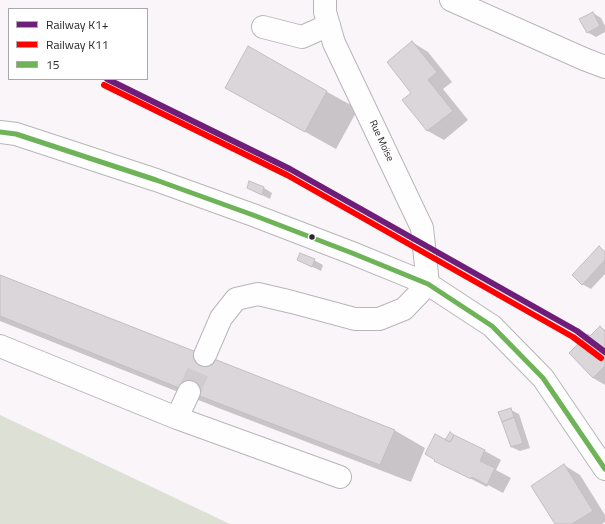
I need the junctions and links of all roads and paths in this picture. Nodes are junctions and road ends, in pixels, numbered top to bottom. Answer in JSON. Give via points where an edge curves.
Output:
{"nodes":[{"id":1,"x":325,"y":0,"type":"edge"},
{"id":2,"x":451,"y":0,"type":"edge"},
{"id":3,"x":329,"y":25,"type":"junction"},
{"id":4,"x":263,"y":27,"type":"dead end"},
{"id":5,"x":605,"y":67,"type":"edge"},
{"id":6,"x":0,"y":132,"type":"edge"},
{"id":7,"x":428,"y":284,"type":"junction"},
{"id":8,"x":0,"y":346,"type":"edge"},
{"id":9,"x":205,"y":355,"type":"tunnel mouth"},
{"id":10,"x":189,"y":392,"type":"tunnel mouth"},
{"id":11,"x":177,"y":418,"type":"junction"},
{"id":12,"x":605,"y":469,"type":"edge"},
{"id":13,"x":340,"y":477,"type":"dead end"}],
"edges":[{"from":1,"to":3,"type":"street","name":"Rue Moïse"},
{"from":2,"to":5,"type":"street"},
{"from":3,"to":4,"type":"street","via":[[302,37]]},
{"from":3,"to":7,"type":"street","name":"Rue Moïse","via":[[334,43],[422,228]]},
{"from":6,"to":7,"type":"street","via":[[16,134],[156,180]]},
{"from":7,"to":9,"type":"street","via":[[404,308],[379,319],[355,319],[258,294],[236,299],[221,318]]},
{"from":7,"to":12,"type":"street","via":[[492,326],[543,378]]},
{"from":8,"to":11,"type":"street"},
{"from":10,"to":11,"type":"street"},
{"from":11,"to":13,"type":"street"}]}
